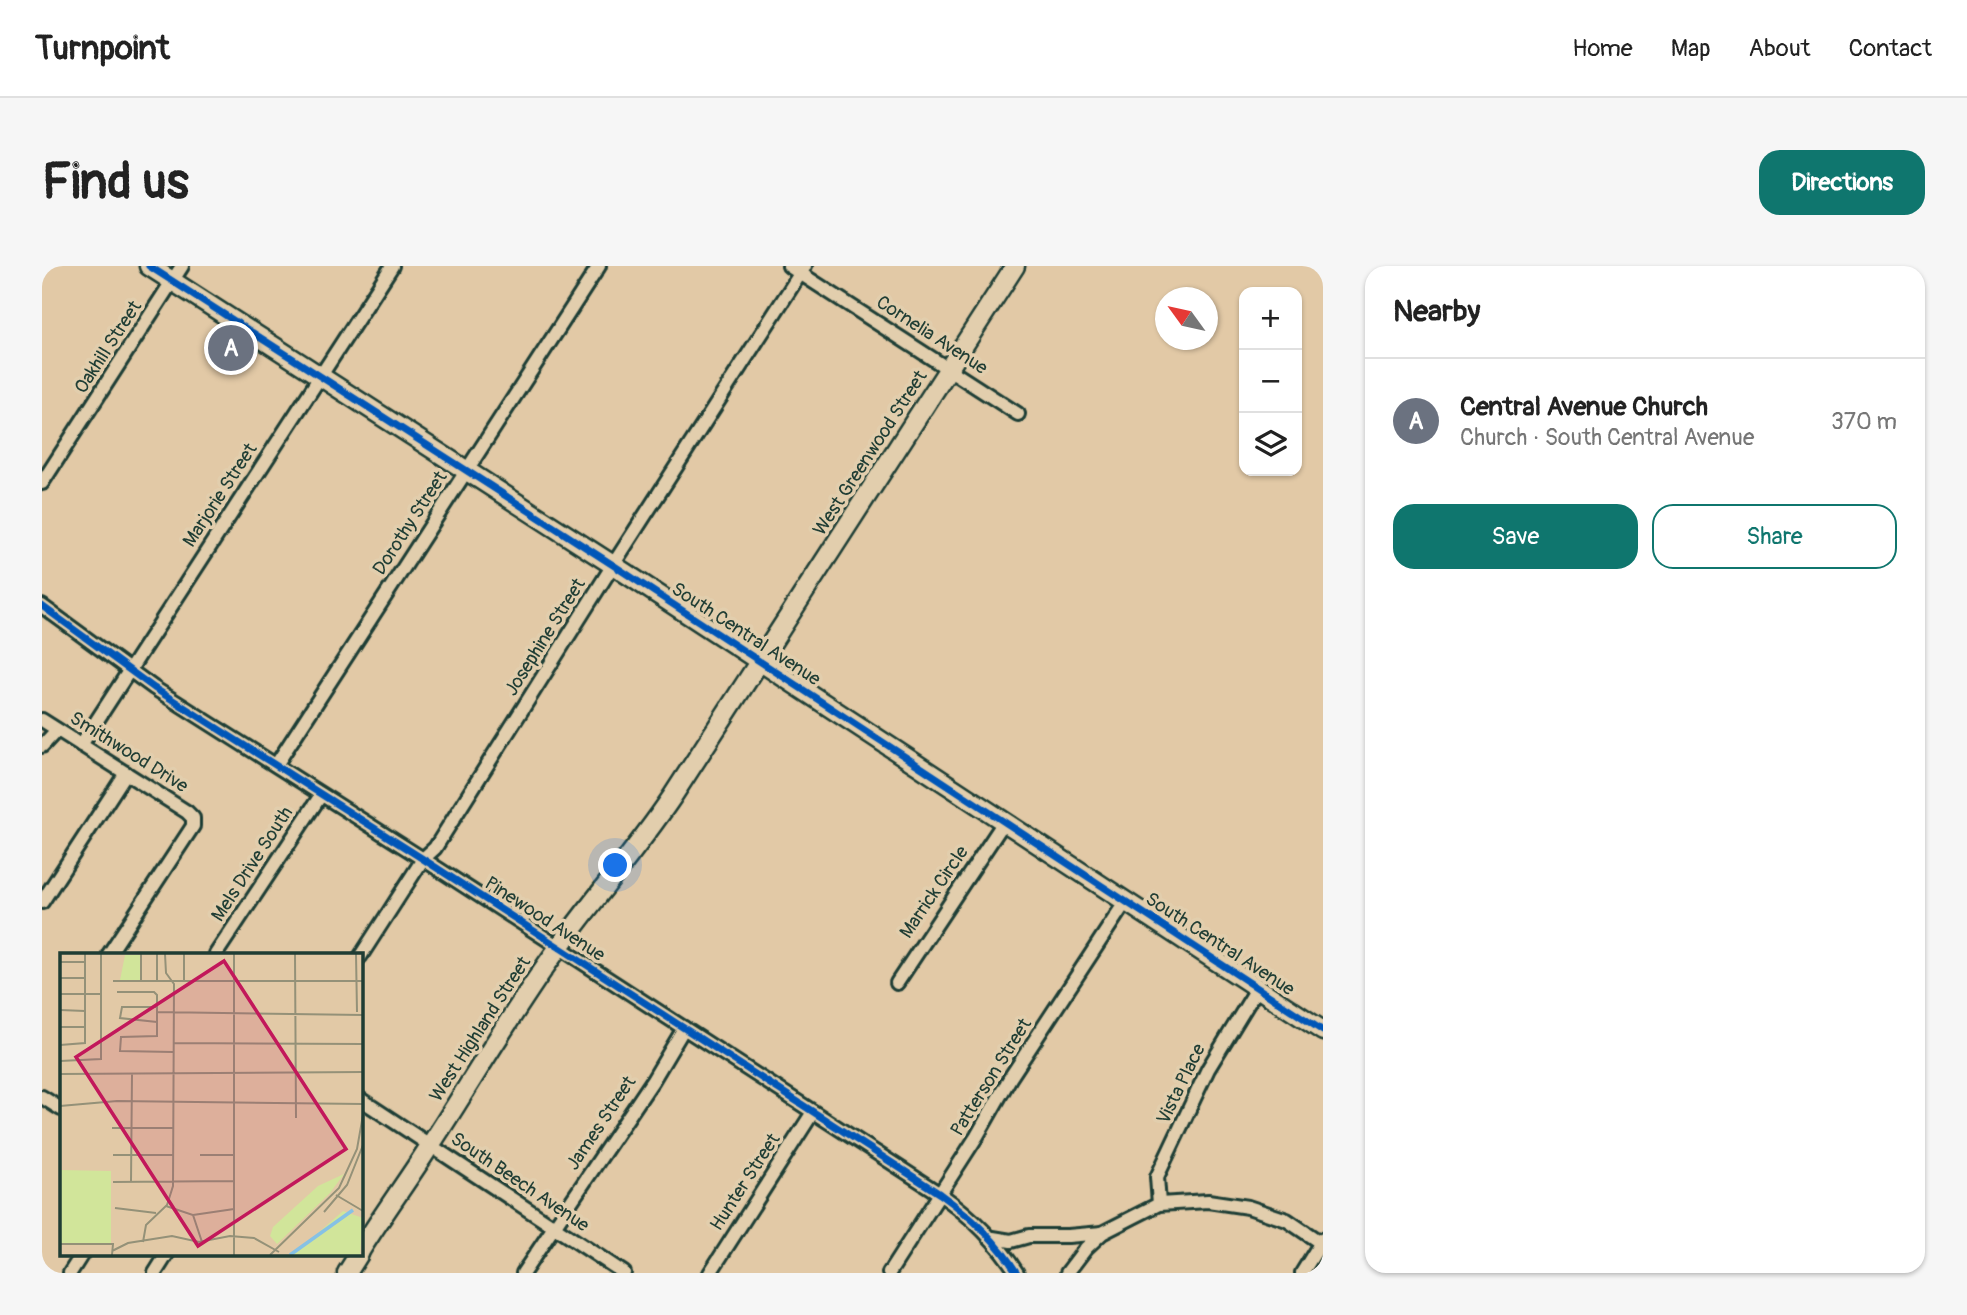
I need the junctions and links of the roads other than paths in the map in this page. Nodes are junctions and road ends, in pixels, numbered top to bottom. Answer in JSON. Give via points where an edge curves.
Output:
{"nodes":[{"id":1,"x":149,"y":266,"type":"edge"},
{"id":2,"x":392,"y":266,"type":"edge"},
{"id":3,"x":599,"y":266,"type":"edge"},
{"id":4,"x":789,"y":266,"type":"edge"},
{"id":5,"x":1015,"y":266,"type":"edge"},
{"id":6,"x":803,"y":270,"type":"edge"},
{"id":7,"x":178,"y":274,"type":"edge"},
{"id":8,"x":948,"y":369,"type":"junction"},
{"id":9,"x":319,"y":376,"type":"junction"},
{"id":10,"x":1018,"y":414,"type":"dead end"},
{"id":11,"x":466,"y":471,"type":"junction"},
{"id":12,"x":42,"y":483,"type":"edge"},
{"id":13,"x":613,"y":565,"type":"junction"},
{"id":14,"x":42,"y":606,"type":"edge"},
{"id":15,"x":760,"y":662,"type":"junction"},
{"id":16,"x":129,"y":671,"type":"junction"},
{"id":17,"x":42,"y":720,"type":"edge"},
{"id":18,"x":57,"y":730,"type":"junction"},
{"id":19,"x":81,"y":745,"type":"junction"},
{"id":20,"x":42,"y":746,"type":"edge"},
{"id":21,"x":276,"y":765,"type":"junction"},
{"id":22,"x":126,"y":773,"type":"junction"},
{"id":23,"x":321,"y":795,"type":"junction"},
{"id":24,"x":1004,"y":822,"type":"junction"},
{"id":25,"x":423,"y":859,"type":"junction"},
{"id":26,"x":1126,"y":901,"type":"junction"},
{"id":27,"x":42,"y":902,"type":"edge"},
{"id":28,"x":559,"y":947,"type":"junction"},
{"id":29,"x":110,"y":953,"type":"edge"},
{"id":30,"x":217,"y":953,"type":"edge"},
{"id":31,"x":362,"y":954,"type":"edge"},
{"id":32,"x":897,"y":983,"type":"dead end"},
{"id":33,"x":1258,"y":988,"type":"junction"},
{"id":34,"x":684,"y":1028,"type":"junction"},
{"id":35,"x":1323,"y":1031,"type":"edge"},
{"id":36,"x":42,"y":1097,"type":"edge"},
{"id":37,"x":362,"y":1100,"type":"edge"},
{"id":38,"x":60,"y":1108,"type":"edge"},
{"id":39,"x":813,"y":1112,"type":"junction"},
{"id":40,"x":431,"y":1145,"type":"junction"},
{"id":41,"x":940,"y":1194,"type":"junction"},
{"id":42,"x":1159,"y":1204,"type":"junction"},
{"id":43,"x":554,"y":1227,"type":"junction"},
{"id":44,"x":1102,"y":1233,"type":"junction"},
{"id":45,"x":992,"y":1238,"type":"junction"},
{"id":46,"x":1322,"y":1241,"type":"edge"},
{"id":47,"x":362,"y":1249,"type":"edge"},
{"id":48,"x":81,"y":1256,"type":"edge"},
{"id":49,"x":166,"y":1256,"type":"edge"},
{"id":50,"x":358,"y":1256,"type":"edge"},
{"id":51,"x":70,"y":1273,"type":"edge"},
{"id":52,"x":155,"y":1273,"type":"edge"},
{"id":53,"x":347,"y":1273,"type":"edge"},
{"id":54,"x":523,"y":1273,"type":"edge"},
{"id":55,"x":624,"y":1273,"type":"edge"},
{"id":56,"x":710,"y":1273,"type":"edge"},
{"id":57,"x":890,"y":1273,"type":"edge"},
{"id":58,"x":1017,"y":1273,"type":"edge"},
{"id":59,"x":1067,"y":1273,"type":"edge"},
{"id":60,"x":1302,"y":1273,"type":"edge"}],
"edges":[{"from":1,"to":7,"type":"street","name":"South Central Avenue"},
{"from":2,"to":9,"type":"street","name":"Marjorie Street"},
{"from":3,"to":11,"type":"street","name":"Dorothy Street"},
{"from":4,"to":6,"type":"street","name":"Cornelia Avenue"},
{"from":5,"to":8,"type":"street","name":"West Greenwood Street"},
{"from":6,"to":8,"type":"street","name":"Cornelia Avenue"},
{"from":6,"to":13,"type":"street","name":"Josephine Street"},
{"from":7,"to":9,"type":"street","name":"South Central Avenue"},
{"from":7,"to":12,"type":"street","name":"Oakhill Street"},
{"from":8,"to":10,"type":"street","name":"Cornelia Avenue"},
{"from":8,"to":15,"type":"street","name":"West Greenwood Street"},
{"from":9,"to":11,"type":"street","name":"South Central Avenue"},
{"from":9,"to":16,"type":"street","name":"Marjorie Street"},
{"from":11,"to":13,"type":"street","name":"South Central Avenue"},
{"from":11,"to":21,"type":"street","name":"Dorothy Street"},
{"from":13,"to":15,"type":"street","name":"South Central Avenue"},
{"from":13,"to":25,"type":"street","name":"Josephine Street","via":[[435,848]]},
{"from":14,"to":16,"type":"street","name":"Pinewood Avenue"},
{"from":15,"to":24,"type":"street","name":"South Central Avenue"},
{"from":15,"to":28,"type":"street","name":"West Highland Street","via":[[648,834]]},
{"from":16,"to":19,"type":"street","name":"Marjorie Street"},
{"from":16,"to":21,"type":"street","name":"Pinewood Avenue"},
{"from":17,"to":18,"type":"street","name":"Smithwood Drive"},
{"from":18,"to":19,"type":"street","name":"Smithwood Drive"},
{"from":18,"to":20,"type":"street"},
{"from":19,"to":22,"type":"street","name":"Smithwood Drive"},
{"from":21,"to":23,"type":"street","name":"Pinewood Avenue"},
{"from":22,"to":27,"type":"street"},
{"from":22,"to":29,"type":"street","name":"Smithwood Drive","via":[[187,812],[193,826]]},
{"from":23,"to":25,"type":"street","name":"Pinewood Avenue"},
{"from":23,"to":30,"type":"street","name":"Mels Drive South"},
{"from":24,"to":26,"type":"street","name":"South Central Avenue"},
{"from":24,"to":32,"type":"street","name":"Marrick Circle"},
{"from":25,"to":28,"type":"street","name":"Pinewood Avenue"},
{"from":25,"to":31,"type":"street","name":"Josephine Street"},
{"from":26,"to":33,"type":"street","name":"South Central Avenue"},
{"from":26,"to":41,"type":"street","name":"Patterson Street"},
{"from":28,"to":34,"type":"street","name":"Pinewood Avenue"},
{"from":28,"to":40,"type":"street","name":"West Highland Street"},
{"from":33,"to":35,"type":"street","name":"South Central Avenue"},
{"from":33,"to":42,"type":"street","name":"Vista Place","via":[[1208,1069],[1157,1177]]},
{"from":34,"to":39,"type":"street","name":"Pinewood Avenue"},
{"from":34,"to":43,"type":"street","name":"James Street"},
{"from":36,"to":38,"type":"street"},
{"from":37,"to":40,"type":"street","name":"South Beech Avenue"},
{"from":39,"to":41,"type":"street","name":"Pinewood Avenue"},
{"from":39,"to":56,"type":"street","name":"Hunter Street"},
{"from":40,"to":43,"type":"street","name":"South Beech Avenue"},
{"from":40,"to":47,"type":"street","name":"West Highland Street"},
{"from":41,"to":45,"type":"street","name":"Pinewood Avenue"},
{"from":41,"to":57,"type":"street","name":"Patterson Street"},
{"from":42,"to":44,"type":"street"},
{"from":42,"to":46,"type":"street","via":[[1208,1201],[1248,1207],[1287,1220]]},
{"from":43,"to":54,"type":"street","name":"James Street"},
{"from":43,"to":55,"type":"street","name":"South Beech Avenue"},
{"from":44,"to":45,"type":"street","via":[[1011,1241]]},
{"from":44,"to":59,"type":"street"},
{"from":45,"to":58,"type":"street","name":"Pinewood Avenue"},
{"from":46,"to":60,"type":"street"},
{"from":48,"to":51,"type":"street"},
{"from":49,"to":52,"type":"street"},
{"from":50,"to":53,"type":"street","name":"West Highland Street"}]}
